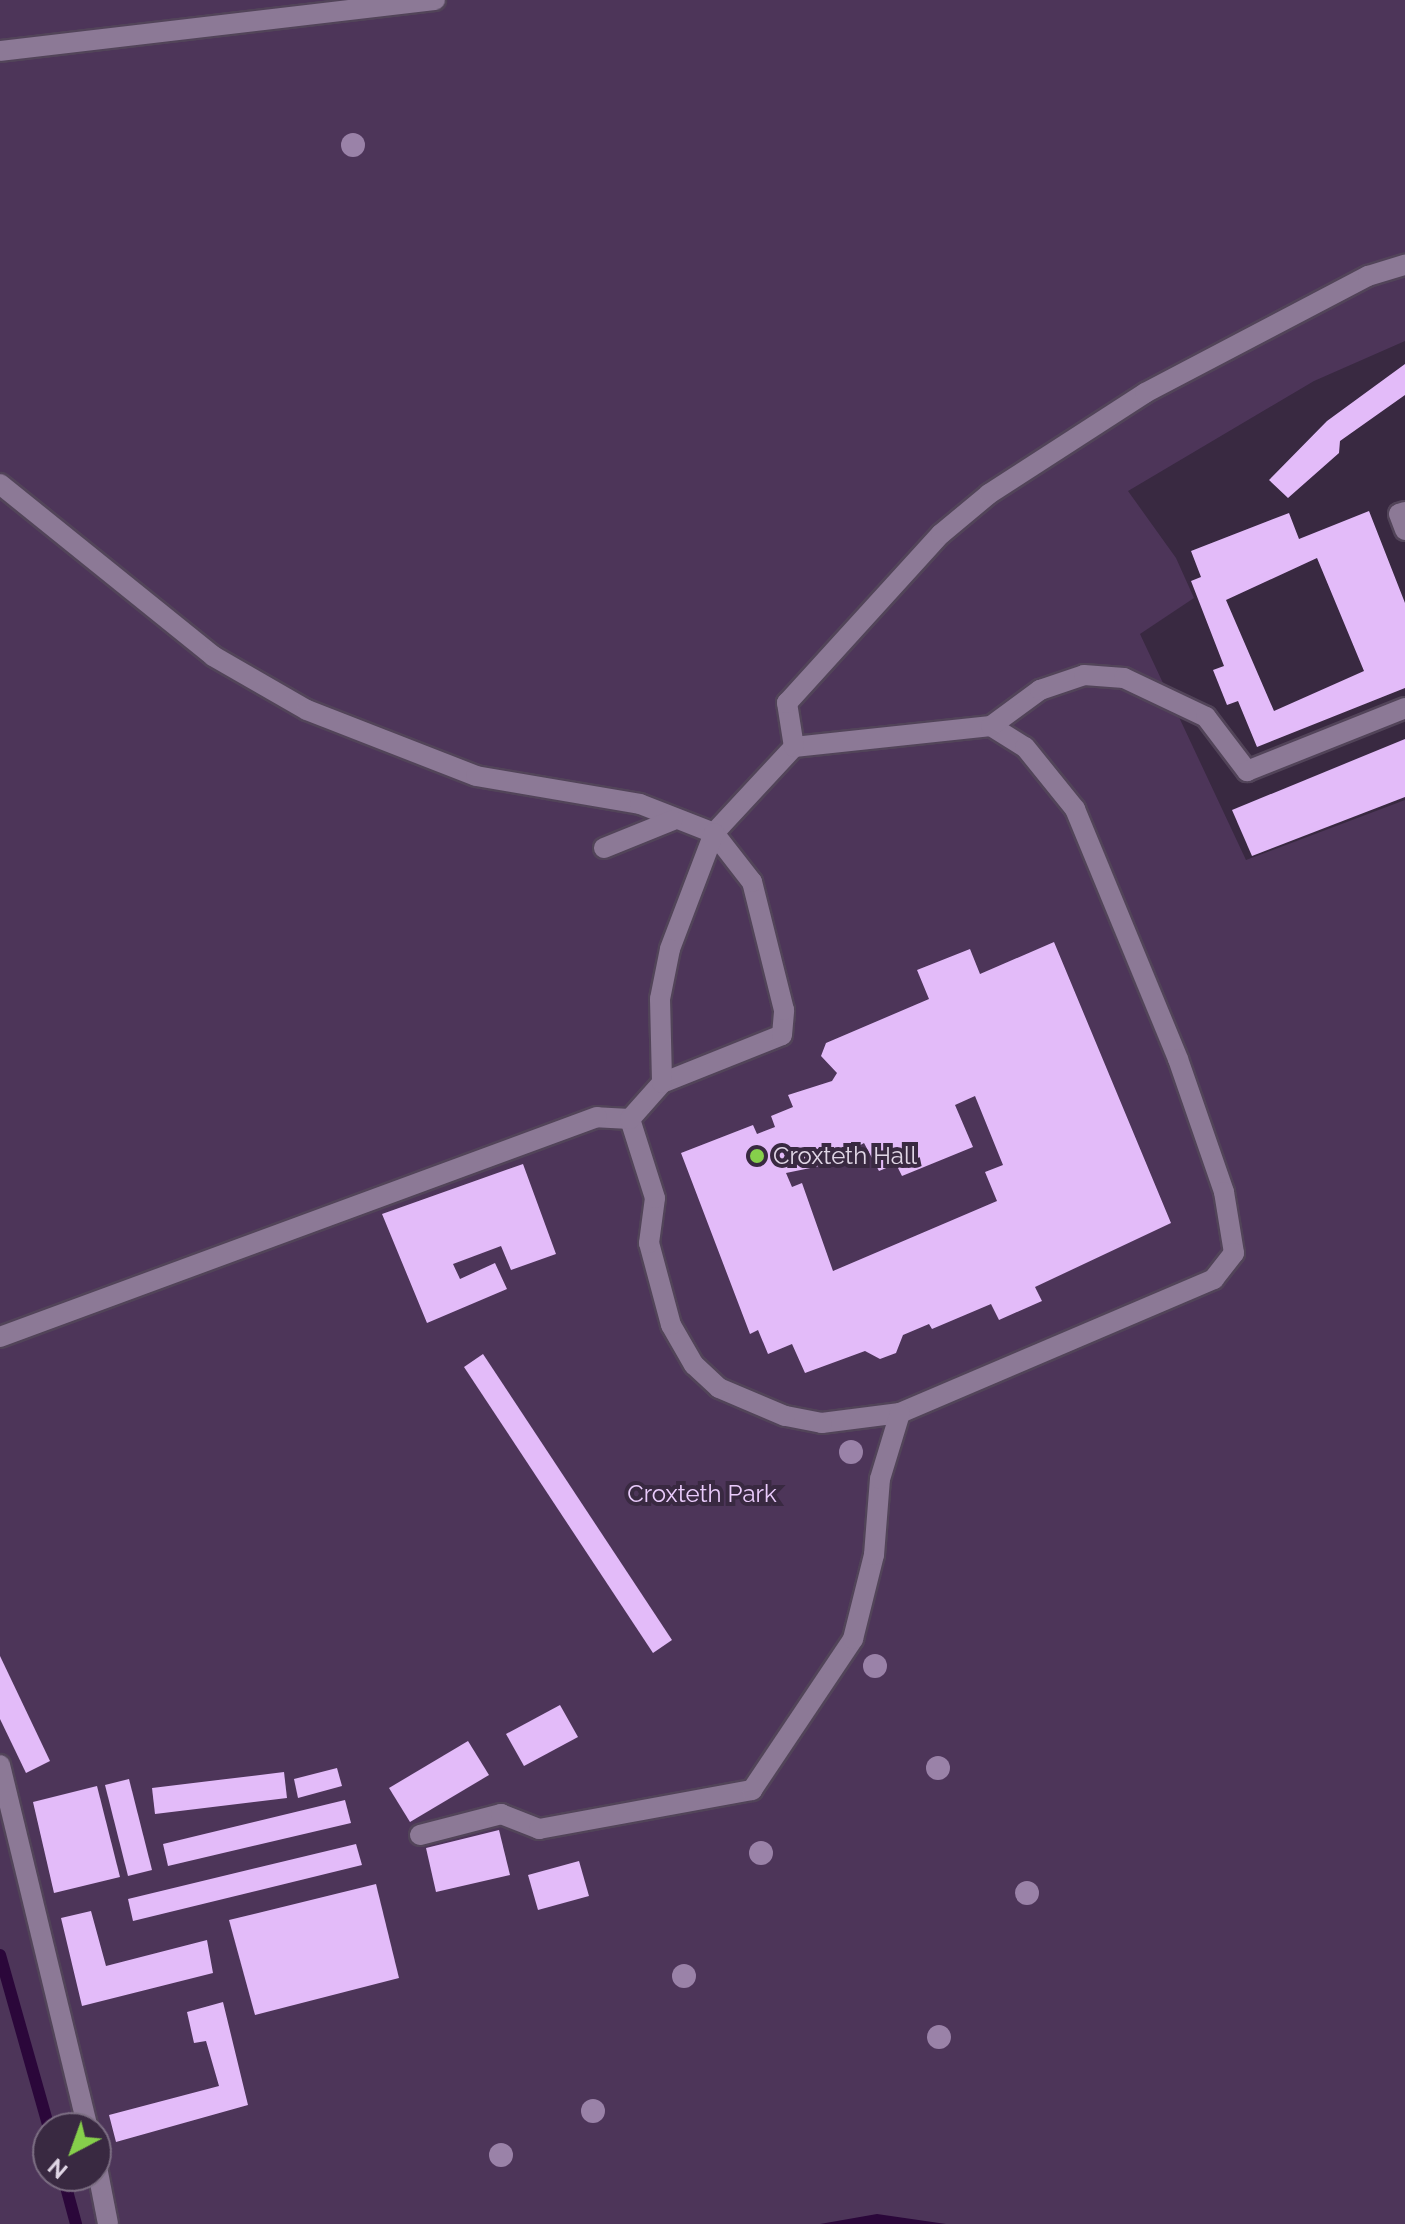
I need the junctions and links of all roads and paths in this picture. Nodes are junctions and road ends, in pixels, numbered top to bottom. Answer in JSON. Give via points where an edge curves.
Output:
{"nodes":[{"id":1,"x":435,"y":0,"type":"edge"},
{"id":2,"x":0,"y":51,"type":"edge"},
{"id":3,"x":1405,"y":265,"type":"edge"},
{"id":4,"x":0,"y":484,"type":"edge"},
{"id":5,"x":1405,"y":512,"type":"edge"},
{"id":6,"x":1405,"y":530,"type":"edge"},
{"id":7,"x":1405,"y":708,"type":"edge"},
{"id":8,"x":991,"y":726,"type":"junction"},
{"id":9,"x":794,"y":747,"type":"junction"},
{"id":10,"x":673,"y":820,"type":"junction"},
{"id":11,"x":714,"y":833,"type":"junction"},
{"id":12,"x":604,"y":848,"type":"dead end"},
{"id":13,"x":662,"y":1083,"type":"junction"},
{"id":14,"x":630,"y":1119,"type":"junction"},
{"id":15,"x":0,"y":1337,"type":"edge"},
{"id":16,"x":900,"y":1413,"type":"junction"},
{"id":17,"x":0,"y":1765,"type":"edge"},
{"id":18,"x":420,"y":1835,"type":"dead end"},
{"id":19,"x":84,"y":2112,"type":"edge"},
{"id":20,"x":102,"y":2192,"type":"edge"},
{"id":21,"x":108,"y":2224,"type":"edge"}],
"edges":[{"from":1,"to":2,"type":"lane"},
{"from":3,"to":9,"type":"lane","via":[[1368,276],[1145,393],[989,494],[901,575],[787,703]]},
{"from":4,"to":10,"type":"lane","via":[[213,656],[307,710],[476,776],[640,804]]},
{"from":5,"to":6,"type":"lane","via":[[1399,514]]},
{"from":7,"to":8,"type":"lane","via":[[1247,771],[1206,717],[1124,678],[1084,675],[1040,690]]},
{"from":8,"to":9,"type":"lane","via":[[837,748]]},
{"from":8,"to":16,"type":"lane","via":[[1025,747],[1075,809],[1178,1059],[1224,1192],[1234,1253],[1214,1279]]},
{"from":9,"to":11,"type":"lane"},
{"from":10,"to":11,"type":"lane"},
{"from":10,"to":12,"type":"lane"},
{"from":11,"to":13,"type":"lane","via":[[662,986]]},
{"from":11,"to":13,"type":"lane","via":[[752,882],[784,1010],[782,1035]]},
{"from":13,"to":14,"type":"lane"},
{"from":14,"to":15,"type":"lane","via":[[597,1117]]},
{"from":14,"to":16,"type":"lane","via":[[655,1198],[649,1243],[671,1325],[694,1365],[719,1388],[785,1416],[822,1423]]},
{"from":16,"to":18,"type":"lane","via":[[880,1479],[872,1566],[853,1639],[752,1790],[539,1829],[501,1814]]},
{"from":17,"to":19,"type":"lane"},
{"from":20,"to":21,"type":"lane"}]}
